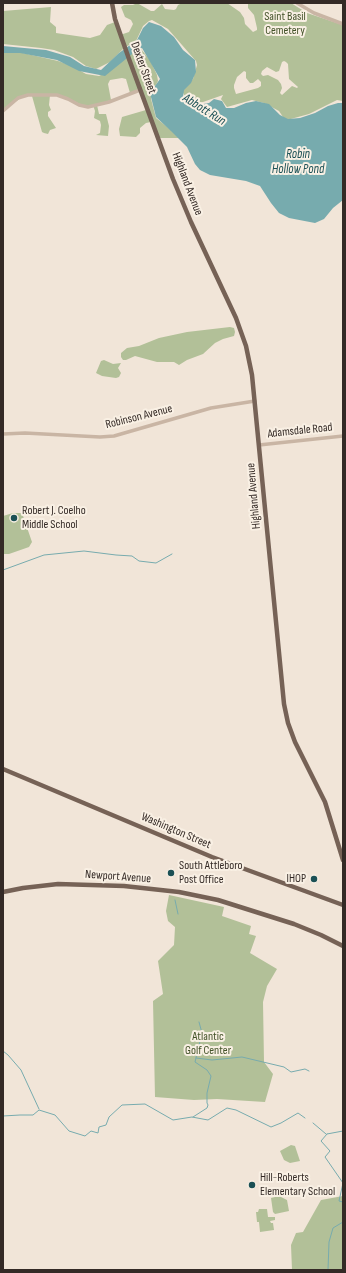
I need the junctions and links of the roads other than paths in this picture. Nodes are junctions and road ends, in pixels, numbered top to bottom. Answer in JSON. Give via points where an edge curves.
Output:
{"nodes":[{"id":1,"x":112,"y":3,"type":"edge"},
{"id":2,"x":297,"y":3,"type":"edge"},
{"id":3,"x":343,"y":24,"type":"edge"},
{"id":4,"x":140,"y":90,"type":"junction"},
{"id":5,"x":3,"y":111,"type":"edge"},
{"id":6,"x":158,"y":138,"type":"joint"},
{"id":7,"x":255,"y":400,"type":"junction"},
{"id":8,"x":3,"y":434,"type":"edge"},
{"id":9,"x":343,"y":436,"type":"edge"},
{"id":10,"x":259,"y":445,"type":"junction"},
{"id":11,"x":3,"y":769,"type":"edge"},
{"id":12,"x":343,"y":860,"type":"edge"},
{"id":13,"x":3,"y":892,"type":"edge"},
{"id":14,"x":343,"y":905,"type":"edge"},
{"id":15,"x":343,"y":946,"type":"edge"}],
"edges":[{"from":1,"to":4,"type":"main road","name":"Dexter Street"},
{"from":2,"to":3,"type":"street","via":[[314,13]]},
{"from":4,"to":5,"type":"street","via":[[108,102],[88,106],[79,105],[57,95],[28,95],[18,98]]},
{"from":4,"to":6,"type":"main road","name":"Dexter Street"},
{"from":6,"to":7,"type":"main road","name":"Highland Avenue","via":[[187,215],[241,329],[250,360]]},
{"from":7,"to":8,"type":"street","name":"Robinson Avenue","via":[[210,408],[114,436]]},
{"from":7,"to":10,"type":"main road","name":"Highland Avenue"},
{"from":9,"to":10,"type":"street","name":"Adamsdale Road"},
{"from":10,"to":12,"type":"main road","name":"Highland Avenue","via":[[285,709],[295,742],[325,802]]},
{"from":11,"to":14,"type":"main road","name":"Washington Street","via":[[212,858]]},
{"from":13,"to":15,"type":"main road","name":"Newport Avenue","via":[[58,884],[124,886],[179,892],[218,900],[294,924]]}]}
